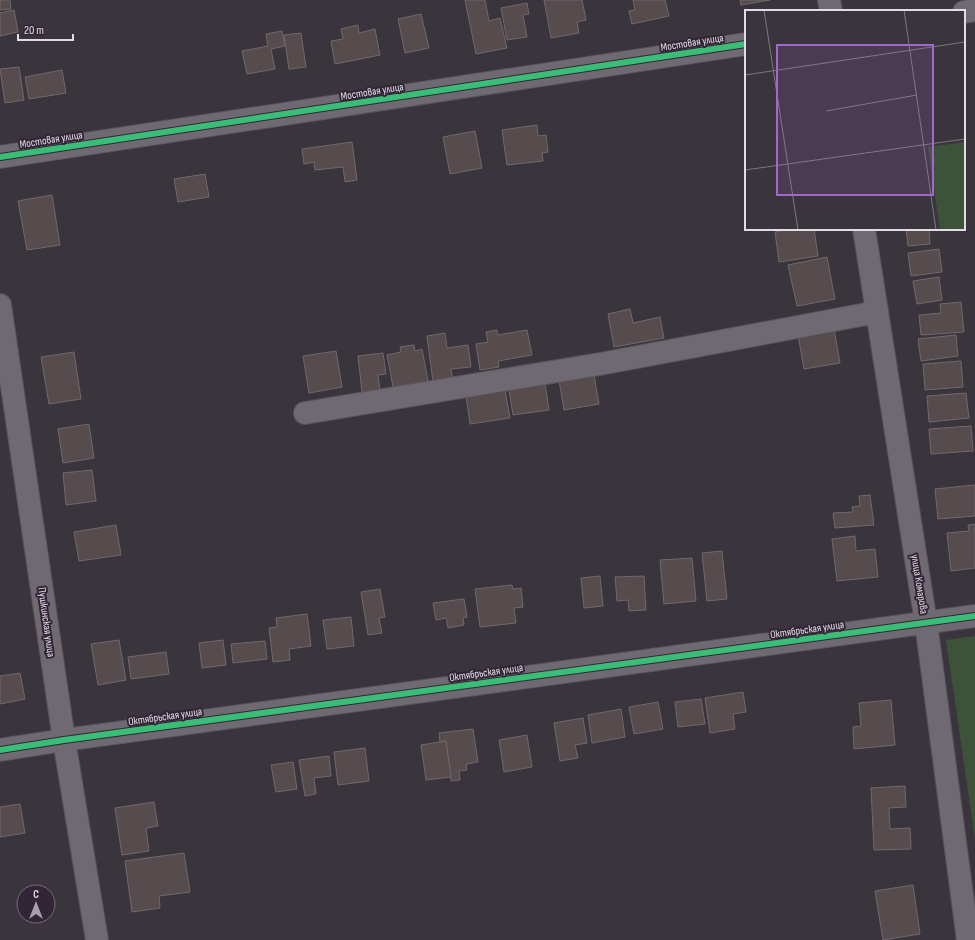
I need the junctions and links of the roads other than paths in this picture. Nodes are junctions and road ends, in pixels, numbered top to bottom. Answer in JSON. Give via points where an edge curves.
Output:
{"nodes":[{"id":1,"x":829,"y":0,"type":"edge"},
{"id":2,"x":831,"y":10,"type":"edge"},
{"id":3,"x":975,"y":10,"type":"edge"},
{"id":4,"x":965,"y":12,"type":"edge"},
{"id":5,"x":745,"y":44,"type":"edge"},
{"id":6,"x":0,"y":157,"type":"edge"},
{"id":7,"x":864,"y":230,"type":"edge"},
{"id":8,"x":0,"y":304,"type":"edge"},
{"id":9,"x":877,"y":312,"type":"junction"},
{"id":10,"x":305,"y":413,"type":"dead end"},
{"id":11,"x":975,"y":616,"type":"edge"},
{"id":12,"x":926,"y":622,"type":"junction"},
{"id":13,"x":64,"y":740,"type":"junction"},
{"id":14,"x":0,"y":750,"type":"edge"},
{"id":15,"x":97,"y":940,"type":"edge"},
{"id":16,"x":968,"y":940,"type":"edge"}],
"edges":[{"from":1,"to":2,"type":"street"},
{"from":3,"to":4,"type":"street"},
{"from":5,"to":6,"type":"street","name":"Мостовая улица"},
{"from":7,"to":9,"type":"street","name":"улица Комарова"},
{"from":8,"to":13,"type":"street","name":"Пушкинская улица"},
{"from":9,"to":10,"type":"street","via":[[600,364]]},
{"from":9,"to":12,"type":"street","name":"улица Комарова"},
{"from":11,"to":12,"type":"street","name":"Октябрьская улица"},
{"from":12,"to":13,"type":"street","name":"Октябрьская улица"},
{"from":12,"to":16,"type":"street","name":"улица Комарова"},
{"from":13,"to":14,"type":"street","name":"Октябрьская улица"},
{"from":13,"to":15,"type":"street","name":"Пушкинская улица"}]}
